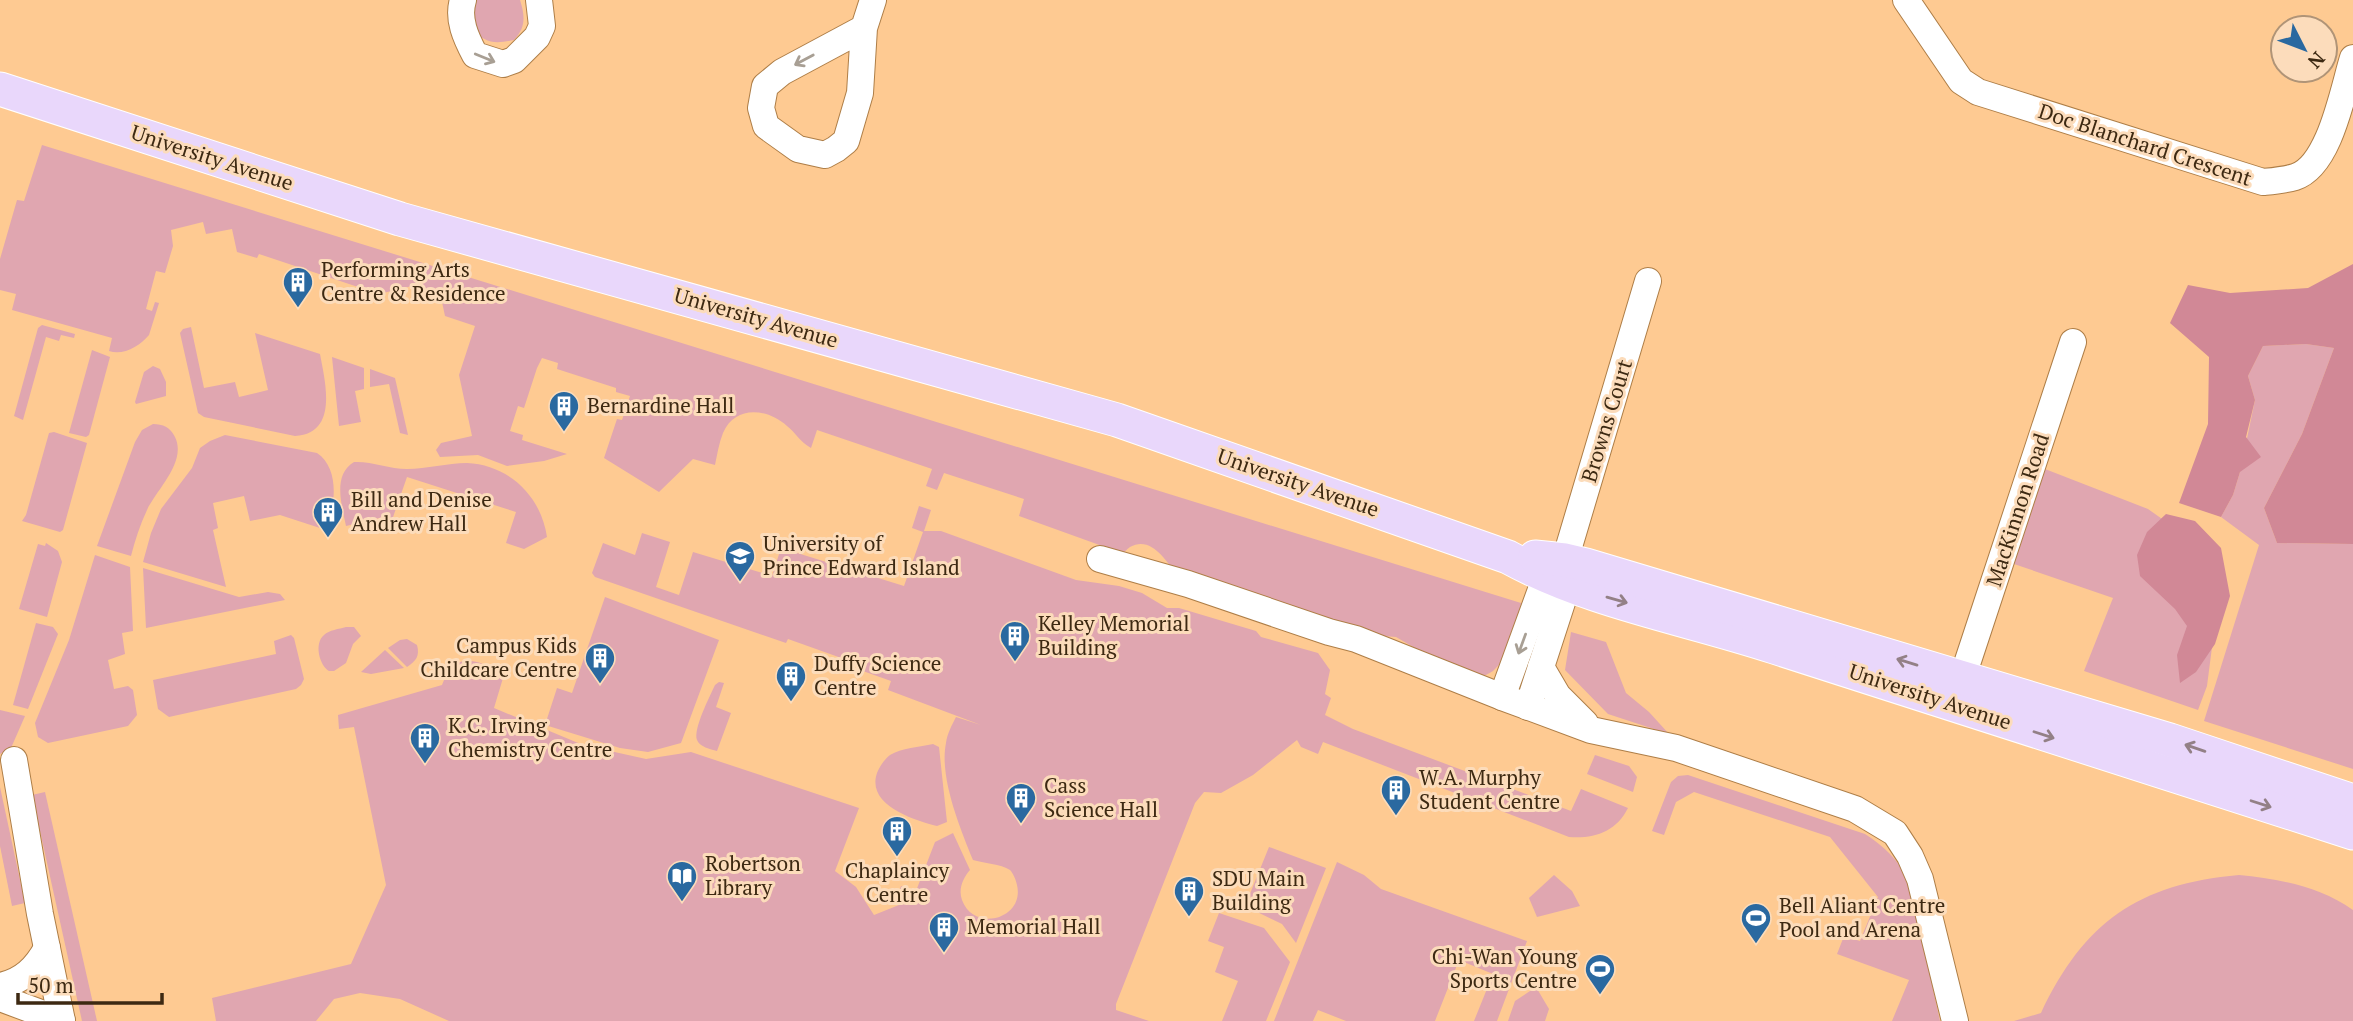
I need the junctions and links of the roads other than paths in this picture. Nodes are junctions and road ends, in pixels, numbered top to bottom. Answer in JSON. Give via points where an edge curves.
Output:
{"nodes":[{"id":1,"x":463,"y":0,"type":"edge"},
{"id":2,"x":539,"y":0,"type":"edge"},
{"id":3,"x":873,"y":0,"type":"edge"},
{"id":4,"x":1906,"y":0,"type":"edge"},
{"id":5,"x":864,"y":28,"type":"junction"},
{"id":6,"x":2353,"y":58,"type":"edge"},
{"id":7,"x":0,"y":89,"type":"edge"},
{"id":8,"x":1648,"y":281,"type":"dead end"},
{"id":9,"x":2073,"y":342,"type":"dead end"},
{"id":10,"x":1100,"y":559,"type":"dead end"},
{"id":11,"x":1560,"y":573,"type":"junction"},
{"id":12,"x":1541,"y":667,"type":"junction"},
{"id":13,"x":1962,"y":679,"type":"junction"},
{"id":14,"x":1502,"y":697,"type":"junction"},
{"id":15,"x":1528,"y":706,"type":"junction"},
{"id":16,"x":1591,"y":730,"type":"junction"},
{"id":17,"x":14,"y":760,"type":"dead end"},
{"id":18,"x":2353,"y":801,"type":"edge"},
{"id":19,"x":2353,"y":833,"type":"edge"},
{"id":20,"x":47,"y":948,"type":"junction"},
{"id":21,"x":0,"y":986,"type":"edge"},
{"id":22,"x":0,"y":998,"type":"edge"},
{"id":23,"x":62,"y":1021,"type":"edge"},
{"id":24,"x":1955,"y":1021,"type":"edge"}],
"edges":[{"from":1,"to":2,"type":"street","one_way":true,"via":[[465,36],[475,55],[503,64],[514,60],[537,37],[542,26]]},
{"from":3,"to":5,"type":"street"},
{"from":4,"to":6,"type":"street","name":"Doc Blanchard Crescent","via":[[1961,81],[1978,92],[2263,182],[2297,177],[2316,162],[2329,139]]},
{"from":5,"to":5,"type":"street","one_way":true,"via":[[765,86],[761,108],[766,126],[798,149],[825,155],[846,141],[860,93]]},
{"from":7,"to":11,"type":"main road","name":"University Avenue","via":[[400,219],[1116,421]]},
{"from":8,"to":11,"type":"street","name":"Browns Court"},
{"from":9,"to":13,"type":"street","name":"MacKinnon Road"},
{"from":10,"to":14,"type":"street","via":[[1356,639]]},
{"from":11,"to":12,"type":"street"},
{"from":13,"to":11,"type":"main road","name":"University Avenue","one_way":true},
{"from":11,"to":14,"type":"street","one_way":true},
{"from":11,"to":19,"type":"main road","name":"University Avenue","one_way":true},
{"from":12,"to":15,"type":"street"},
{"from":12,"to":16,"type":"street","via":[[1558,696]]},
{"from":18,"to":13,"type":"main road","name":"University Avenue","one_way":true,"via":[[2170,740]]},
{"from":14,"to":15,"type":"street"},
{"from":15,"to":16,"type":"street"},
{"from":16,"to":24,"type":"street","via":[[1676,748],[1855,809],[1895,833],[1920,880]]},
{"from":17,"to":20,"type":"street"},
{"from":20,"to":21,"type":"street","via":[[26,976]]},
{"from":20,"to":23,"type":"street"},
{"from":22,"to":23,"type":"street"}]}
